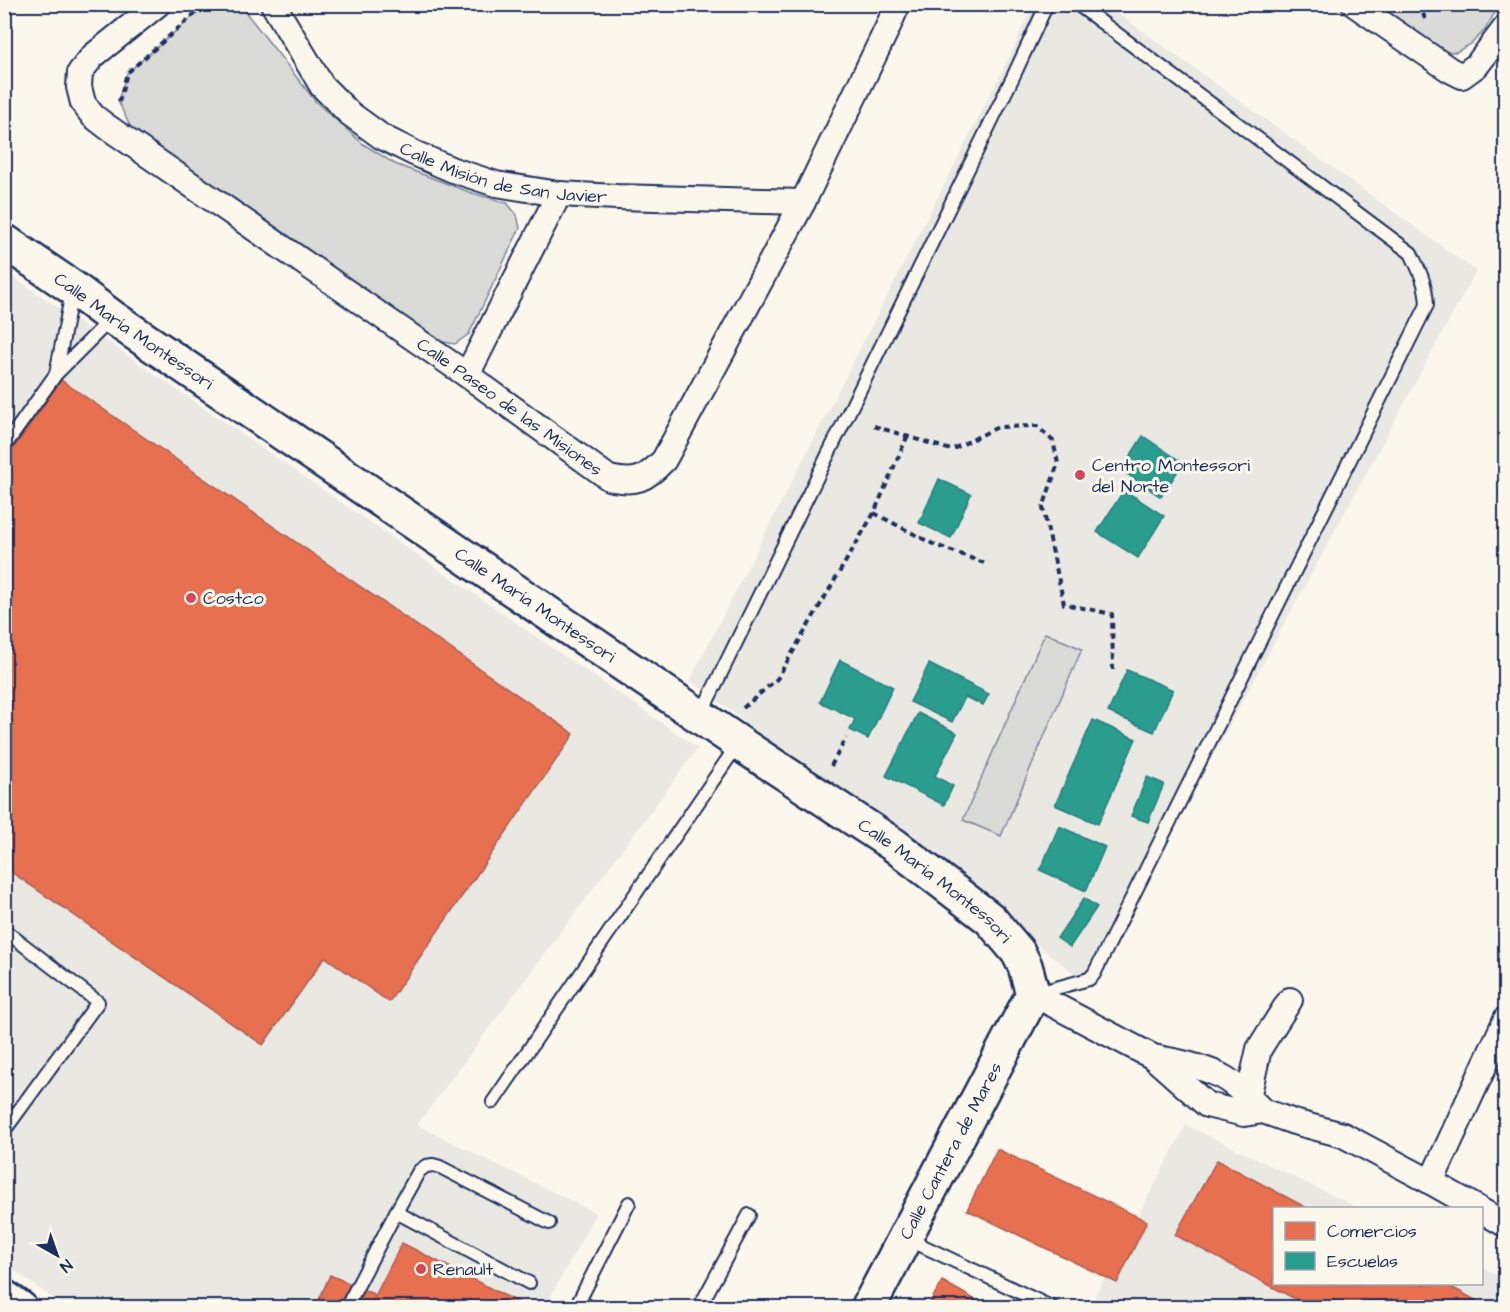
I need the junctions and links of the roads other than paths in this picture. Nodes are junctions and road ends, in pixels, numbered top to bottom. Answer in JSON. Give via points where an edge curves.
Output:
{"nodes":[{"id":1,"x":158,"y":4,"type":"edge"},
{"id":2,"x":273,"y":4,"type":"edge"},
{"id":3,"x":896,"y":4,"type":"edge"},
{"id":4,"x":1047,"y":4,"type":"edge"},
{"id":5,"x":1077,"y":4,"type":"edge"},
{"id":6,"x":1354,"y":4,"type":"edge"},
{"id":7,"x":1506,"y":27,"type":"edge"},
{"id":8,"x":559,"y":194,"type":"junction"},
{"id":9,"x":803,"y":202,"type":"junction"},
{"id":10,"x":4,"y":241,"type":"edge"},
{"id":11,"x":73,"y":288,"type":"junction"},
{"id":12,"x":113,"y":318,"type":"junction"},
{"id":13,"x":56,"y":374,"type":"junction"},
{"id":14,"x":467,"y":375,"type":"junction"},
{"id":15,"x":4,"y":447,"type":"edge"},
{"id":16,"x":700,"y":715,"type":"junction"},
{"id":17,"x":739,"y":742,"type":"junction"},
{"id":18,"x":4,"y":930,"type":"edge"},
{"id":19,"x":1033,"y":994,"type":"junction"},
{"id":20,"x":1290,"y":1000,"type":"dead end"},
{"id":21,"x":1506,"y":1018,"type":"edge"},
{"id":22,"x":493,"y":1102,"type":"dead end"},
{"id":23,"x":1252,"y":1107,"type":"junction"},
{"id":24,"x":4,"y":1131,"type":"edge"},
{"id":25,"x":1431,"y":1182,"type":"junction"},
{"id":26,"x":629,"y":1203,"type":"dead end"},
{"id":27,"x":1474,"y":1207,"type":"edge"},
{"id":28,"x":396,"y":1212,"type":"junction"},
{"id":29,"x":1483,"y":1212,"type":"edge"},
{"id":30,"x":749,"y":1215,"type":"dead end"},
{"id":31,"x":549,"y":1223,"type":"dead end"},
{"id":32,"x":1506,"y":1225,"type":"edge"},
{"id":33,"x":905,"y":1237,"type":"junction"},
{"id":34,"x":529,"y":1283,"type":"dead end"},
{"id":35,"x":4,"y":1297,"type":"edge"},
{"id":36,"x":20,"y":1308,"type":"edge"},
{"id":37,"x":346,"y":1308,"type":"edge"},
{"id":38,"x":592,"y":1308,"type":"edge"},
{"id":39,"x":699,"y":1308,"type":"edge"},
{"id":40,"x":868,"y":1308,"type":"edge"},
{"id":41,"x":1053,"y":1308,"type":"edge"}],
"edges":[{"from":1,"to":14,"type":"street","name":"Calle Paseo de las Misiones","via":[[93,56],[80,72],[83,103],[93,116]]},
{"from":2,"to":8,"type":"street","name":"Calle Misión de San Javier","via":[[322,86],[349,113],[382,137],[474,177]]},
{"from":3,"to":9,"type":"street","name":"Calle Paseo de las Misiones"},
{"from":4,"to":16,"type":"lane"},
{"from":5,"to":19,"type":"lane","via":[[1411,253],[1426,287],[1427,305],[1098,967],[1089,979]]},
{"from":6,"to":7,"type":"street","via":[[1462,76],[1477,65]]},
{"from":8,"to":9,"type":"street","name":"Calle Misión de San Javier"},
{"from":8,"to":14,"type":"street"},
{"from":9,"to":14,"type":"street","name":"Calle Paseo de las Misiones","via":[[664,460],[652,473],[626,481],[609,478]]},
{"from":10,"to":11,"type":"street","name":"Calle María Montessori"},
{"from":11,"to":12,"type":"street","name":"Calle María Montessori"},
{"from":11,"to":13,"type":"lane"},
{"from":12,"to":13,"type":"lane"},
{"from":12,"to":16,"type":"street","name":"Calle María Montessori"},
{"from":13,"to":15,"type":"lane"},
{"from":16,"to":17,"type":"street","name":"Calle María Montessori"},
{"from":17,"to":19,"type":"street","name":"Calle María Montessori","via":[[894,845],[990,919],[1018,952]]},
{"from":17,"to":22,"type":"lane"},
{"from":18,"to":24,"type":"lane","via":[[98,1002]]},
{"from":19,"to":23,"type":"street","via":[[1153,1057],[1178,1061],[1226,1079]]},
{"from":19,"to":33,"type":"street","name":"Calle Cantera de Mares"},
{"from":20,"to":23,"type":"street","via":[[1259,1049]]},
{"from":21,"to":25,"type":"street"},
{"from":23,"to":25,"type":"street","via":[[1343,1135]]},
{"from":25,"to":27,"type":"street"},
{"from":26,"to":38,"type":"lane","via":[[579,1301]]},
{"from":28,"to":31,"type":"lane","via":[[419,1172],[433,1165]]},
{"from":28,"to":34,"type":"lane"},
{"from":28,"to":37,"type":"lane"},
{"from":29,"to":32,"type":"street"},
{"from":30,"to":39,"type":"lane"},
{"from":33,"to":40,"type":"street","name":"Calle Cantera de Mares"},
{"from":33,"to":41,"type":"lane"},
{"from":35,"to":36,"type":"street"}]}
